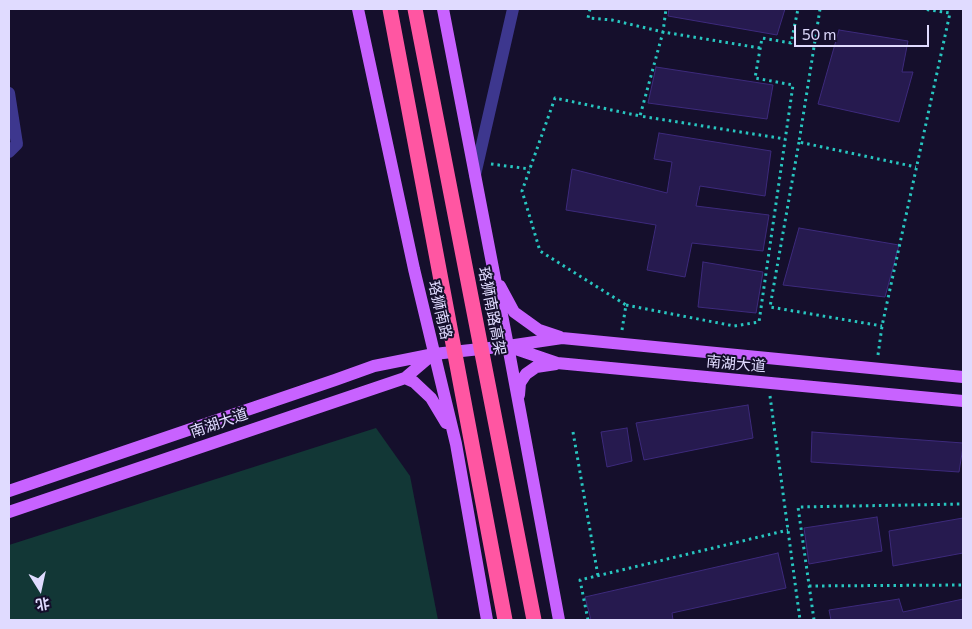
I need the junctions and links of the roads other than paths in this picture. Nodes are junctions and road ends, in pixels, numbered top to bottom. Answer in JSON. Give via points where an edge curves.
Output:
{"nodes":[{"id":1,"x":358,"y":9,"type":"edge"},
{"id":2,"x":390,"y":9,"type":"edge"},
{"id":3,"x":415,"y":9,"type":"edge"},
{"id":4,"x":443,"y":9,"type":"edge"},
{"id":5,"x":513,"y":9,"type":"edge"},
{"id":6,"x":9,"y":93,"type":"edge"},
{"id":7,"x":9,"y":152,"type":"edge"},
{"id":8,"x":475,"y":176,"type":"junction"},
{"id":9,"x":494,"y":274,"type":"junction"},
{"id":10,"x":562,"y":338,"type":"junction"},
{"id":11,"x":508,"y":346,"type":"junction"},
{"id":12,"x":434,"y":354,"type":"junction"},
{"id":13,"x":557,"y":364,"type":"junction"},
{"id":14,"x":963,"y":376,"type":"edge"},
{"id":15,"x":405,"y":378,"type":"junction"},
{"id":16,"x":963,"y":401,"type":"edge"},
{"id":17,"x":518,"y":405,"type":"junction"},
{"id":18,"x":456,"y":444,"type":"junction"},
{"id":19,"x":9,"y":491,"type":"edge"},
{"id":20,"x":9,"y":512,"type":"edge"},
{"id":21,"x":487,"y":620,"type":"edge"},
{"id":22,"x":506,"y":620,"type":"edge"},
{"id":23,"x":534,"y":620,"type":"edge"},
{"id":24,"x":559,"y":620,"type":"edge"}],
"edges":[{"from":1,"to":12,"type":"main road","name":"珞狮南路"},
{"from":2,"to":22,"type":"highway","bridge":true},
{"from":3,"to":23,"type":"highway","name":"珞狮南路高架","bridge":true},
{"from":4,"to":8,"type":"main road"},
{"from":5,"to":8,"type":"street"},
{"from":6,"to":7,"type":"street","via":[[17,144]]},
{"from":8,"to":9,"type":"main road"},
{"from":9,"to":10,"type":"main road","via":[[514,312],[539,330]]},
{"from":9,"to":11,"type":"main road"},
{"from":10,"to":11,"type":"main road","name":"南湖大道"},
{"from":10,"to":14,"type":"main road","name":"南湖大道"},
{"from":11,"to":12,"type":"main road","name":"南湖大道"},
{"from":11,"to":13,"type":"main road","name":"南湖大道"},
{"from":11,"to":17,"type":"main road"},
{"from":12,"to":15,"type":"main road","name":"南湖大道"},
{"from":12,"to":18,"type":"main road","name":"珞狮南路"},
{"from":12,"to":19,"type":"main road","name":"南湖大道","via":[[374,366]]},
{"from":13,"to":16,"type":"main road","name":"南湖大道"},
{"from":13,"to":17,"type":"main road","via":[[536,367],[526,374],[520,383]]},
{"from":15,"to":18,"type":"main road","via":[[432,398]]},
{"from":15,"to":20,"type":"main road","name":"南湖大道"},
{"from":17,"to":24,"type":"main road"},
{"from":18,"to":21,"type":"main road","name":"珞狮南路"}]}
